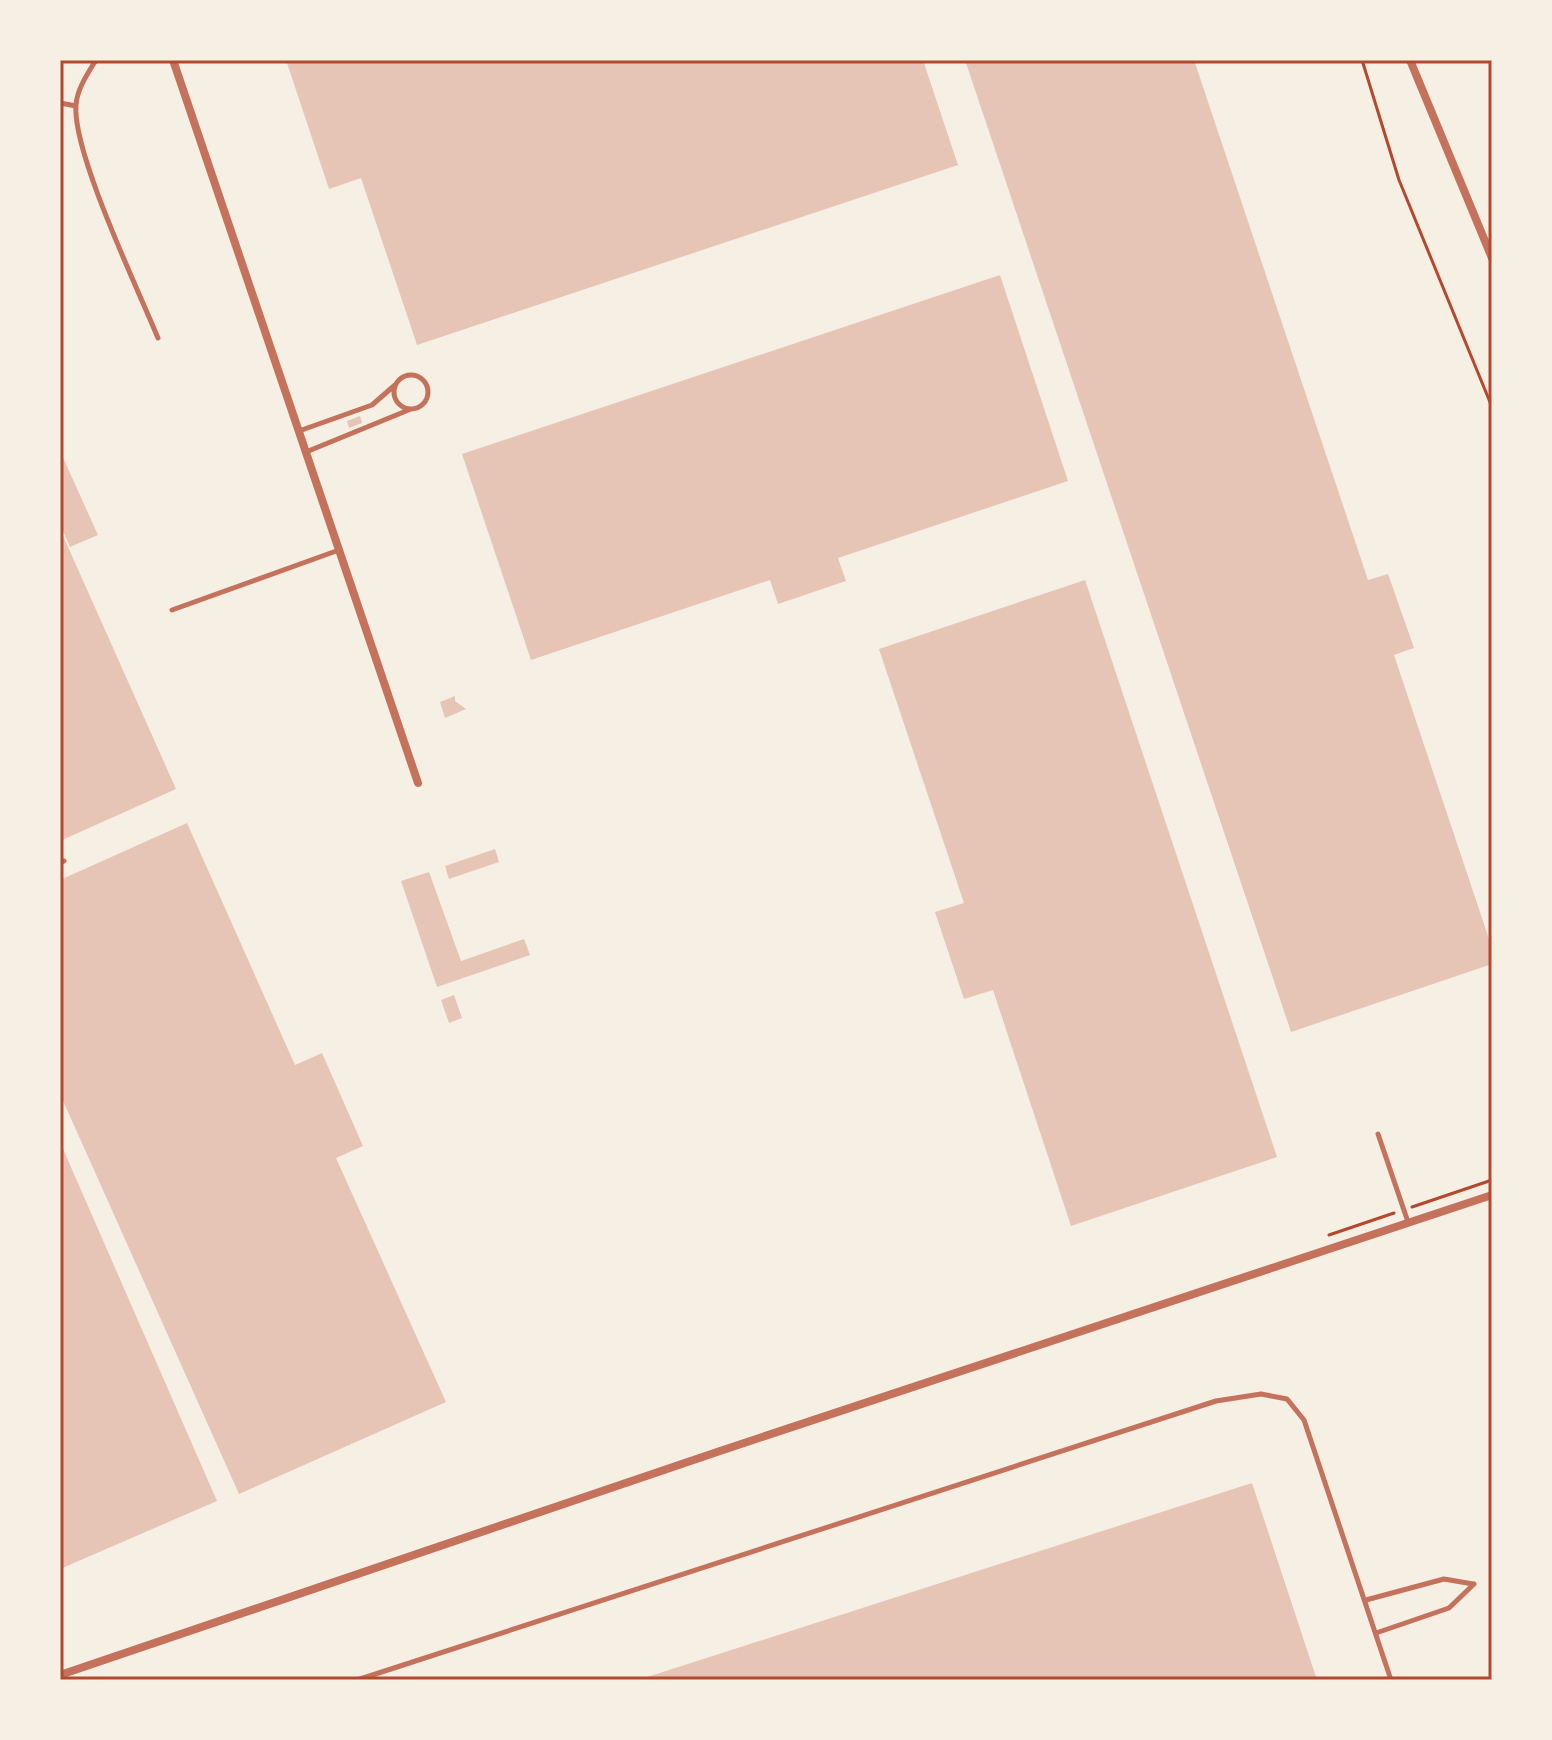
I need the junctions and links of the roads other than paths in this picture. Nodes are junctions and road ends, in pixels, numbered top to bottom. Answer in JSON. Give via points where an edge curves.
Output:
{"nodes":[{"id":1,"x":96,"y":60,"type":"edge"},
{"id":2,"x":173,"y":60,"type":"edge"},
{"id":3,"x":1410,"y":60,"type":"edge"},
{"id":4,"x":60,"y":103,"type":"edge"},
{"id":5,"x":76,"y":106,"type":"junction"},
{"id":6,"x":1492,"y":258,"type":"edge"},
{"id":7,"x":158,"y":338,"type":"dead end"},
{"id":8,"x":395,"y":384,"type":"junction"},
{"id":9,"x":411,"y":409,"type":"junction"},
{"id":10,"x":299,"y":431,"type":"junction"},
{"id":11,"x":306,"y":452,"type":"junction"},
{"id":12,"x":339,"y":550,"type":"junction"},
{"id":13,"x":172,"y":610,"type":"dead end"},
{"id":14,"x":418,"y":783,"type":"dead end"},
{"id":15,"x":1378,"y":1134,"type":"dead end"},
{"id":16,"x":1492,"y":1195,"type":"edge"},
{"id":17,"x":1408,"y":1222,"type":"junction"},
{"id":18,"x":1366,"y":1600,"type":"junction"},
{"id":19,"x":1376,"y":1633,"type":"junction"},
{"id":20,"x":60,"y":1675,"type":"edge"},
{"id":21,"x":357,"y":1680,"type":"edge"},
{"id":22,"x":1391,"y":1680,"type":"edge"}],
"edges":[{"from":1,"to":5,"type":"lane"},
{"from":2,"to":10,"type":"street"},
{"from":3,"to":6,"type":"street"},
{"from":4,"to":5,"type":"lane"},
{"from":5,"to":7,"type":"lane","via":[[81,142]]},
{"from":8,"to":9,"type":"lane","via":[[397,401]]},
{"from":8,"to":9,"type":"lane","via":[[409,374],[425,381],[426,402]]},
{"from":8,"to":10,"type":"lane","via":[[372,405]]},
{"from":9,"to":11,"type":"lane"},
{"from":10,"to":11,"type":"street"},
{"from":11,"to":12,"type":"street"},
{"from":12,"to":13,"type":"lane"},
{"from":12,"to":14,"type":"street"},
{"from":15,"to":17,"type":"lane"},
{"from":16,"to":17,"type":"street"},
{"from":17,"to":20,"type":"street"},
{"from":18,"to":19,"type":"lane"},
{"from":18,"to":19,"type":"lane","via":[[1444,1579],[1474,1584],[1449,1608]]},
{"from":18,"to":21,"type":"lane","via":[[1304,1420],[1287,1399],[1261,1394],[1216,1401]]},
{"from":19,"to":22,"type":"lane"}]}
